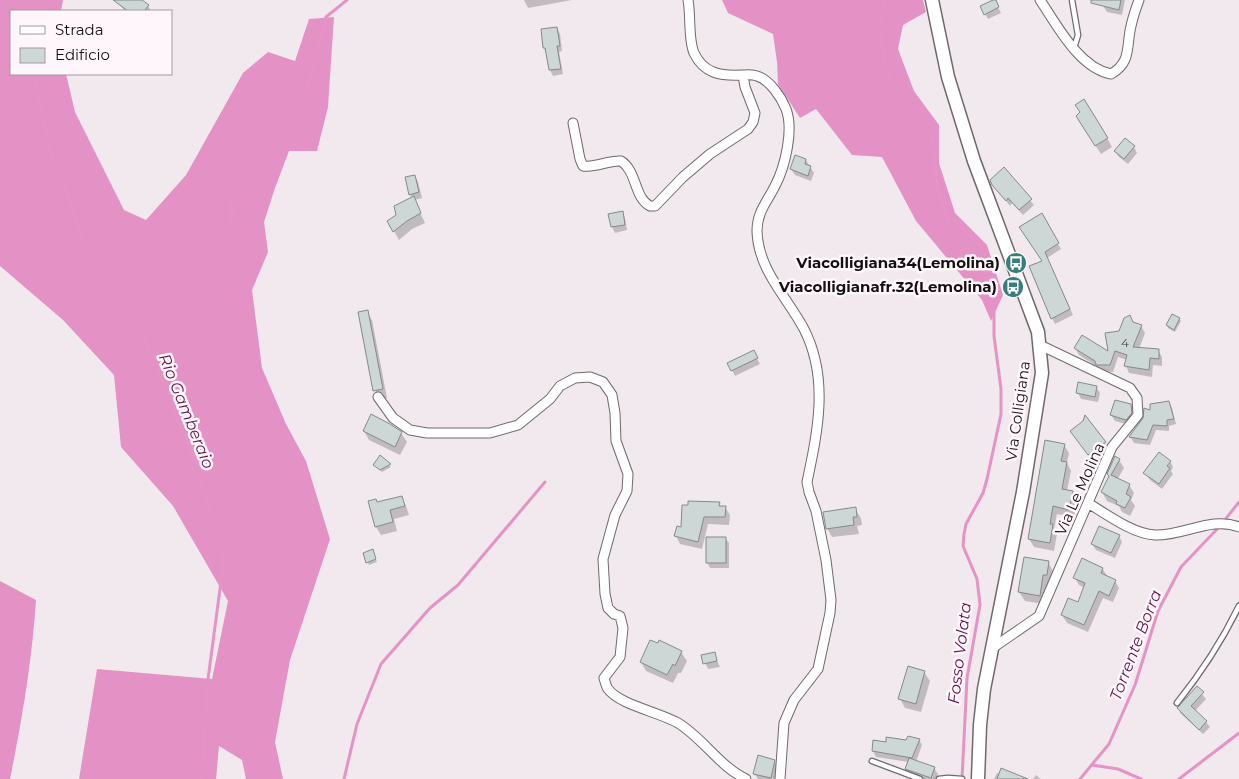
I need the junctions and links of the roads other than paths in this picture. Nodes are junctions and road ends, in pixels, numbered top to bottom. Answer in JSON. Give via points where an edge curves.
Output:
{"nodes":[{"id":1,"x":688,"y":0,"type":"edge"},
{"id":2,"x":932,"y":0,"type":"edge"},
{"id":3,"x":1040,"y":0,"type":"edge"},
{"id":4,"x":1072,"y":0,"type":"edge"},
{"id":5,"x":1139,"y":0,"type":"edge"},
{"id":6,"x":1074,"y":49,"type":"junction"},
{"id":7,"x":743,"y":75,"type":"junction"},
{"id":8,"x":573,"y":123,"type":"dead end"},
{"id":9,"x":1040,"y":345,"type":"junction"},
{"id":10,"x":378,"y":397,"type":"dead end"},
{"id":11,"x":1088,"y":504,"type":"junction"},
{"id":12,"x":1239,"y":527,"type":"edge"},
{"id":13,"x":1239,"y":606,"type":"edge"},
{"id":14,"x":991,"y":649,"type":"junction"},
{"id":15,"x":1176,"y":703,"type":"dead end"},
{"id":16,"x":872,"y":761,"type":"dead end"},
{"id":17,"x":746,"y":779,"type":"edge"},
{"id":18,"x":780,"y":779,"type":"edge"},
{"id":19,"x":920,"y":779,"type":"edge"},
{"id":20,"x":939,"y":779,"type":"edge"},
{"id":21,"x":962,"y":779,"type":"edge"},
{"id":22,"x":978,"y":779,"type":"edge"}],
"edges":[{"from":1,"to":7,"type":"street","via":[[693,51],[700,62],[716,74]]},
{"from":2,"to":9,"type":"street","name":"Via Colligiana","via":[[956,105],[1032,314]]},
{"from":3,"to":6,"type":"street"},
{"from":4,"to":6,"type":"lane","via":[[1078,35]]},
{"from":5,"to":6,"type":"street","via":[[1130,28],[1128,53],[1120,69],[1111,74],[1101,72]]},
{"from":7,"to":8,"type":"street","via":[[756,113],[753,122],[683,177],[655,206],[643,201],[629,168],[620,161],[583,166]]},
{"from":7,"to":18,"type":"street","via":[[756,75],[767,81],[787,110],[789,133],[783,170],[761,208],[757,234],[768,271],[804,331],[817,370],[819,417],[807,482],[826,560],[831,600],[828,631],[818,669],[794,700],[784,723]]},
{"from":9,"to":11,"type":"street","name":"Via Le Molina","via":[[1130,388],[1137,398],[1138,415],[1112,447]]},
{"from":9,"to":14,"type":"street","name":"Via Colligiana","via":[[1042,373],[1039,397]]},
{"from":10,"to":17,"type":"street","via":[[392,418],[410,430],[490,434],[518,425],[550,399],[560,386],[574,378],[590,377],[603,382],[612,395],[616,441],[628,474],[627,491],[615,515],[603,559],[608,608],[620,616],[623,628],[620,657],[604,678],[608,689],[622,700],[658,713],[692,732],[712,754]]},
{"from":11,"to":12,"type":"street","via":[[1133,529],[1154,535],[1213,524]]},
{"from":11,"to":14,"type":"street","name":"Via Le Molina","via":[[1039,616]]},
{"from":13,"to":15,"type":"lane","via":[[1199,676]]},
{"from":14,"to":22,"type":"street","name":"Via Colligiana","via":[[981,713]]},
{"from":16,"to":19,"type":"lane"},
{"from":20,"to":21,"type":"lane"}]}
